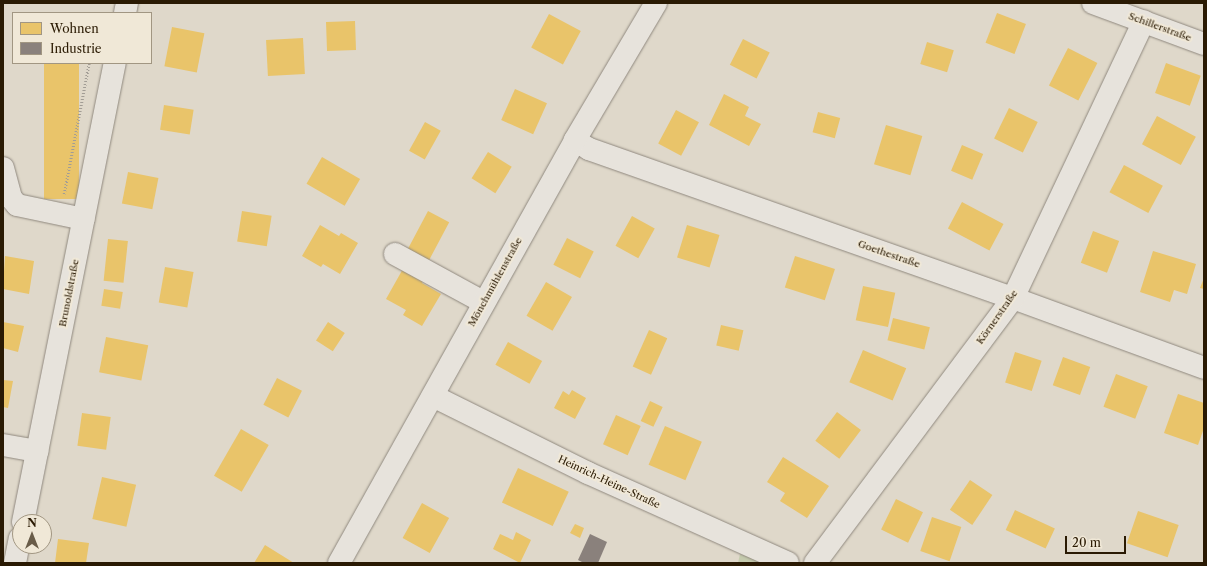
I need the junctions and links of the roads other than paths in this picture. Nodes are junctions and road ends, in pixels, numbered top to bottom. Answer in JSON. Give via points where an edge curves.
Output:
{"nodes":[{"id":1,"x":656,"y":3,"type":"edge"},
{"id":2,"x":1093,"y":3,"type":"edge"},
{"id":3,"x":1144,"y":21,"type":"junction"},
{"id":4,"x":1204,"y":44,"type":"edge"},
{"id":5,"x":115,"y":64,"type":"edge"},
{"id":6,"x":575,"y":140,"type":"junction"},
{"id":7,"x":3,"y":168,"type":"edge"},
{"id":8,"x":84,"y":219,"type":"junction"},
{"id":9,"x":394,"y":254,"type":"dead end"},
{"id":10,"x":1013,"y":298,"type":"junction"},
{"id":11,"x":483,"y":302,"type":"junction"},
{"id":12,"x":1204,"y":368,"type":"edge"},
{"id":13,"x":433,"y":396,"type":"junction"},
{"id":14,"x":3,"y":445,"type":"edge"},
{"id":15,"x":37,"y":452,"type":"junction"},
{"id":16,"x":25,"y":514,"type":"edge"},
{"id":17,"x":339,"y":563,"type":"edge"},
{"id":18,"x":788,"y":563,"type":"edge"},
{"id":19,"x":815,"y":563,"type":"edge"}],
"edges":[{"from":1,"to":6,"type":"street","name":"Mönchmühlenstraße"},
{"from":2,"to":3,"type":"street","name":"Schillerstraße"},
{"from":3,"to":4,"type":"street","name":"Schillerstraße"},
{"from":3,"to":10,"type":"street","name":"Körnerstraße"},
{"from":5,"to":8,"type":"street","name":"Brunoldstraße"},
{"from":6,"to":10,"type":"street","name":"Goethestraße","via":[[589,149]]},
{"from":6,"to":11,"type":"street","name":"Mönchmühlenstraße"},
{"from":7,"to":8,"type":"street","via":[[11,198],[17,204]]},
{"from":8,"to":15,"type":"street","name":"Brunoldstraße"},
{"from":9,"to":11,"type":"street"},
{"from":10,"to":12,"type":"street","name":"Goethestraße"},
{"from":10,"to":19,"type":"street","name":"Körnerstraße"},
{"from":11,"to":13,"type":"street","name":"Mönchmühlenstraße"},
{"from":13,"to":17,"type":"street","name":"Mönchmühlenstraße"},
{"from":13,"to":18,"type":"street","name":"Heinrich-Heine-Straße","via":[[588,473]]},
{"from":14,"to":15,"type":"street"},
{"from":15,"to":16,"type":"street","name":"Brunoldstraße"}]}
